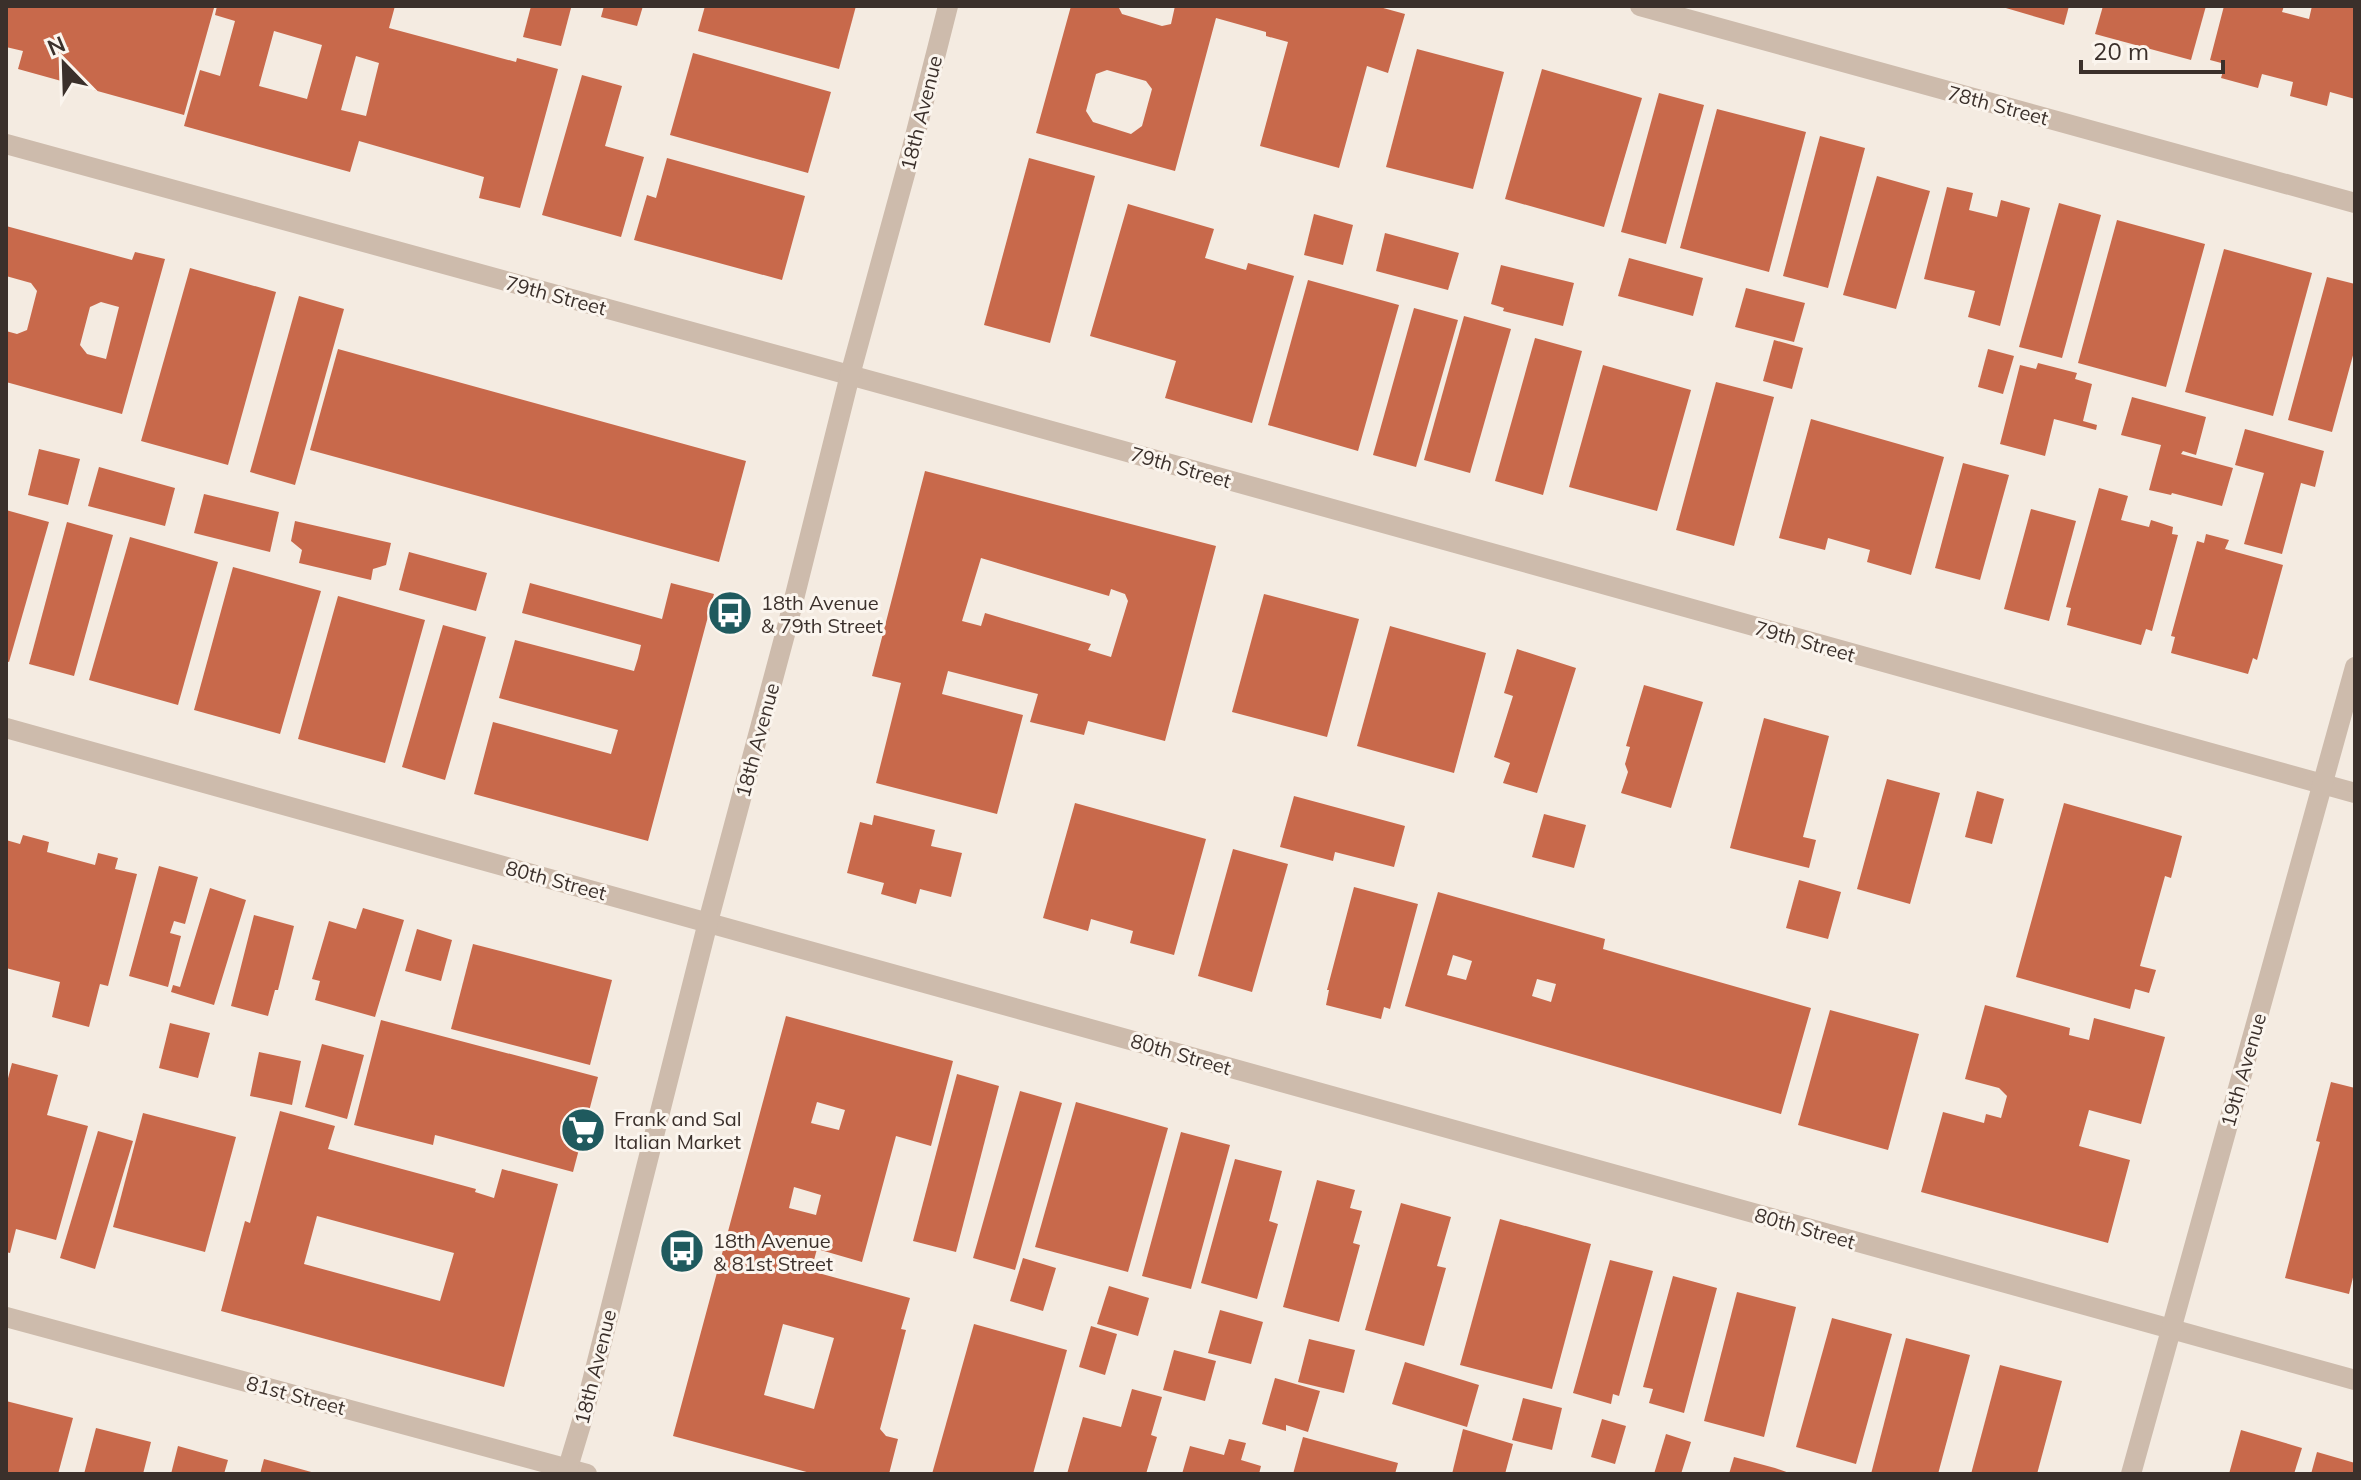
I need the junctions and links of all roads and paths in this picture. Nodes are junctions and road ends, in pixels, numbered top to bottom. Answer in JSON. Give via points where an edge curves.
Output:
{"nodes":[{"id":1,"x":948,"y":6,"type":"edge"},
{"id":2,"x":1640,"y":6,"type":"edge"},
{"id":3,"x":6,"y":144,"type":"edge"},
{"id":4,"x":2355,"y":203,"type":"edge"},
{"id":5,"x":850,"y":375,"type":"junction"},
{"id":6,"x":2355,"y":667,"type":"edge"},
{"id":7,"x":6,"y":728,"type":"edge"},
{"id":8,"x":2323,"y":784,"type":"junction"},
{"id":9,"x":2355,"y":793,"type":"edge"},
{"id":10,"x":708,"y":922,"type":"junction"},
{"id":11,"x":6,"y":1317,"type":"edge"},
{"id":12,"x":2171,"y":1330,"type":"junction"},
{"id":13,"x":2355,"y":1380,"type":"edge"},
{"id":14,"x":573,"y":1472,"type":"edge"},
{"id":15,"x":2131,"y":1474,"type":"edge"}],
"edges":[{"from":1,"to":5,"type":"street","name":"18th Avenue"},
{"from":2,"to":4,"type":"street","name":"78th Street"},
{"from":3,"to":5,"type":"street","name":"79th Street"},
{"from":5,"to":8,"type":"street","name":"79th Street"},
{"from":5,"to":10,"type":"street","name":"18th Avenue"},
{"from":6,"to":8,"type":"street","name":"19th Avenue"},
{"from":7,"to":10,"type":"street","name":"80th Street"},
{"from":8,"to":9,"type":"street","name":"79th Street"},
{"from":8,"to":12,"type":"street","name":"19th Avenue"},
{"from":10,"to":12,"type":"street","name":"80th Street"},
{"from":10,"to":14,"type":"street","name":"18th Avenue"},
{"from":11,"to":14,"type":"street","name":"81st Street"},
{"from":12,"to":13,"type":"street","name":"80th Street"},
{"from":12,"to":15,"type":"street","name":"19th Avenue"}]}
